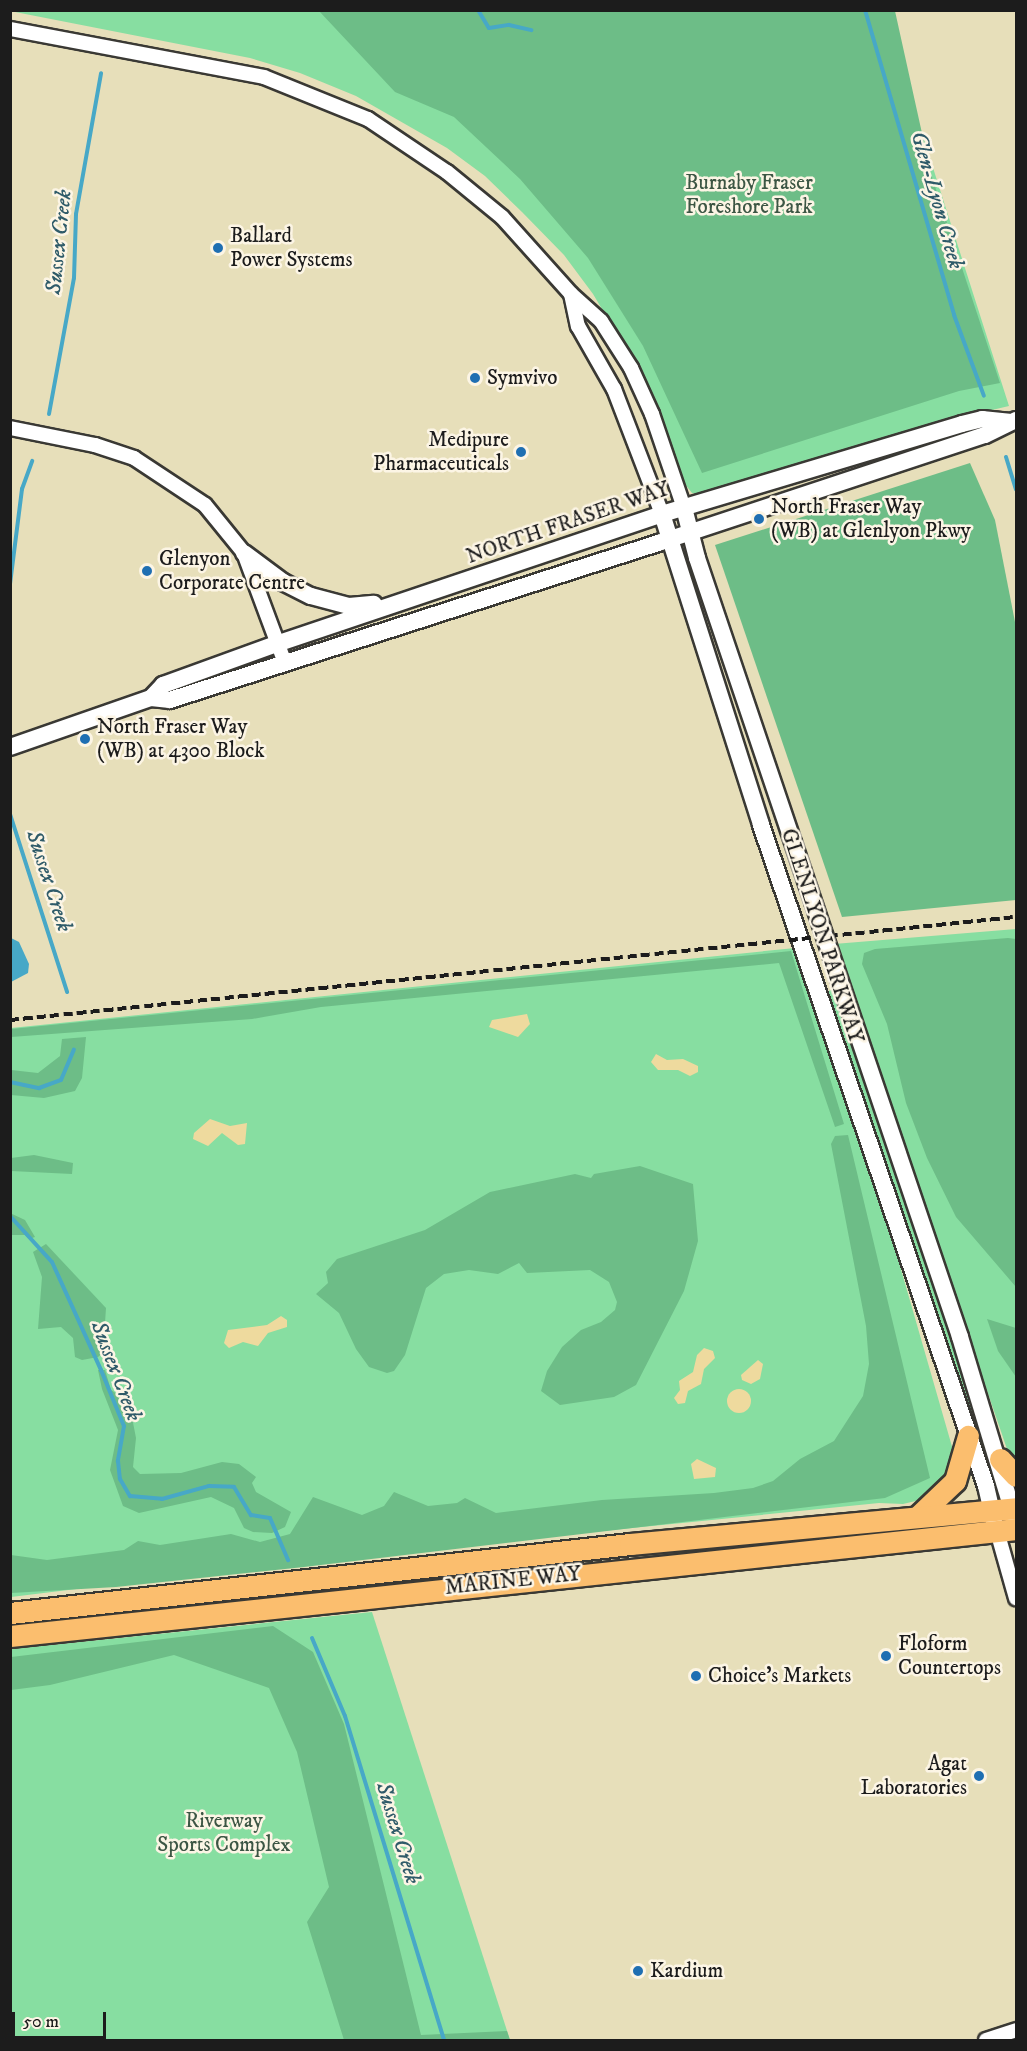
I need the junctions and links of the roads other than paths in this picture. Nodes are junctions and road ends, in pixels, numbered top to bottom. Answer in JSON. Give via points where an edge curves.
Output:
{"nodes":[{"id":1,"x":10,"y":29,"type":"edge"},
{"id":2,"x":571,"y":294,"type":"junction"},
{"id":3,"x":1013,"y":421,"type":"edge"},
{"id":4,"x":10,"y":428,"type":"edge"},
{"id":5,"x":684,"y":508,"type":"junction"},
{"id":6,"x":662,"y":514,"type":"junction"},
{"id":7,"x":689,"y":532,"type":"junction"},
{"id":8,"x":670,"y":538,"type":"junction"},
{"id":9,"x":244,"y":553,"type":"junction"},
{"id":10,"x":396,"y":603,"type":"junction"},
{"id":11,"x":279,"y":643,"type":"junction"},
{"id":12,"x":285,"y":663,"type":"junction"},
{"id":13,"x":151,"y":698,"type":"junction"},
{"id":14,"x":10,"y":747,"type":"edge"},
{"id":15,"x":968,"y":1436,"type":"junction"},
{"id":16,"x":1000,"y":1459,"type":"junction"},
{"id":17,"x":1017,"y":1476,"type":"edge"},
{"id":18,"x":917,"y":1517,"type":"junction"},
{"id":19,"x":1008,"y":1519,"type":"edge"},
{"id":20,"x":1017,"y":1598,"type":"edge"},
{"id":21,"x":10,"y":1613,"type":"edge"},
{"id":22,"x":10,"y":1636,"type":"edge"},
{"id":23,"x":1017,"y":2030,"type":"edge"},
{"id":24,"x":986,"y":2040,"type":"edge"}],
"edges":[{"from":1,"to":2,"type":"street","name":"GLENLYON PARKWAY","via":[[264,77],[368,119],[447,172],[502,217]]},
{"from":2,"to":5,"type":"street","name":"GLENLYON PARKWAY","via":[[601,321],[631,368]]},
{"from":2,"to":6,"type":"street","name":"GLENLYON PARKWAY","via":[[578,326],[614,389]]},
{"from":3,"to":5,"type":"street","name":"NORTH FRASER WAY","via":[[982,419],[942,429]]},
{"from":3,"to":7,"type":"street","name":"NORTH FRASER WAY","via":[[985,435]]},
{"from":4,"to":9,"type":"street","via":[[95,445],[134,458],[206,505]]},
{"from":5,"to":6,"type":"street","name":"NORTH FRASER WAY"},
{"from":5,"to":7,"type":"street","name":"GLENLYON PARKWAY"},
{"from":6,"to":8,"type":"street","name":"GLENLYON PARKWAY"},
{"from":6,"to":10,"type":"street","name":"NORTH FRASER WAY"},
{"from":7,"to":8,"type":"street","name":"NORTH FRASER WAY"},
{"from":7,"to":16,"type":"street","name":"GLENLYON PARKWAY"},
{"from":8,"to":12,"type":"street","name":"NORTH FRASER WAY"},
{"from":8,"to":15,"type":"street","name":"GLENLYON PARKWAY","via":[[772,858]]},
{"from":9,"to":10,"type":"street","via":[[283,582],[311,596],[349,606]]},
{"from":9,"to":11,"type":"street"},
{"from":10,"to":11,"type":"street","name":"NORTH FRASER WAY"},
{"from":11,"to":12,"type":"street"},
{"from":11,"to":13,"type":"street","name":"NORTH FRASER WAY","via":[[163,685]]},
{"from":12,"to":13,"type":"street","name":"NORTH FRASER WAY","via":[[170,700]]},
{"from":13,"to":14,"type":"street","name":"NORTH FRASER WAY"},
{"from":15,"to":18,"type":"main road","via":[[955,1481]]},
{"from":15,"to":19,"type":"street","name":"GLENLYON PARKWAY"},
{"from":16,"to":17,"type":"main road"},
{"from":16,"to":19,"type":"street","name":"GLENLYON PARKWAY"},
{"from":18,"to":19,"type":"main road","name":"MARINE WAY"},
{"from":18,"to":21,"type":"main road","name":"MARINE WAY"},
{"from":19,"to":20,"type":"street","name":"GLENLYON PARKWAY"},
{"from":19,"to":22,"type":"main road","name":"MARINE WAY"},
{"from":23,"to":24,"type":"street"}]}
